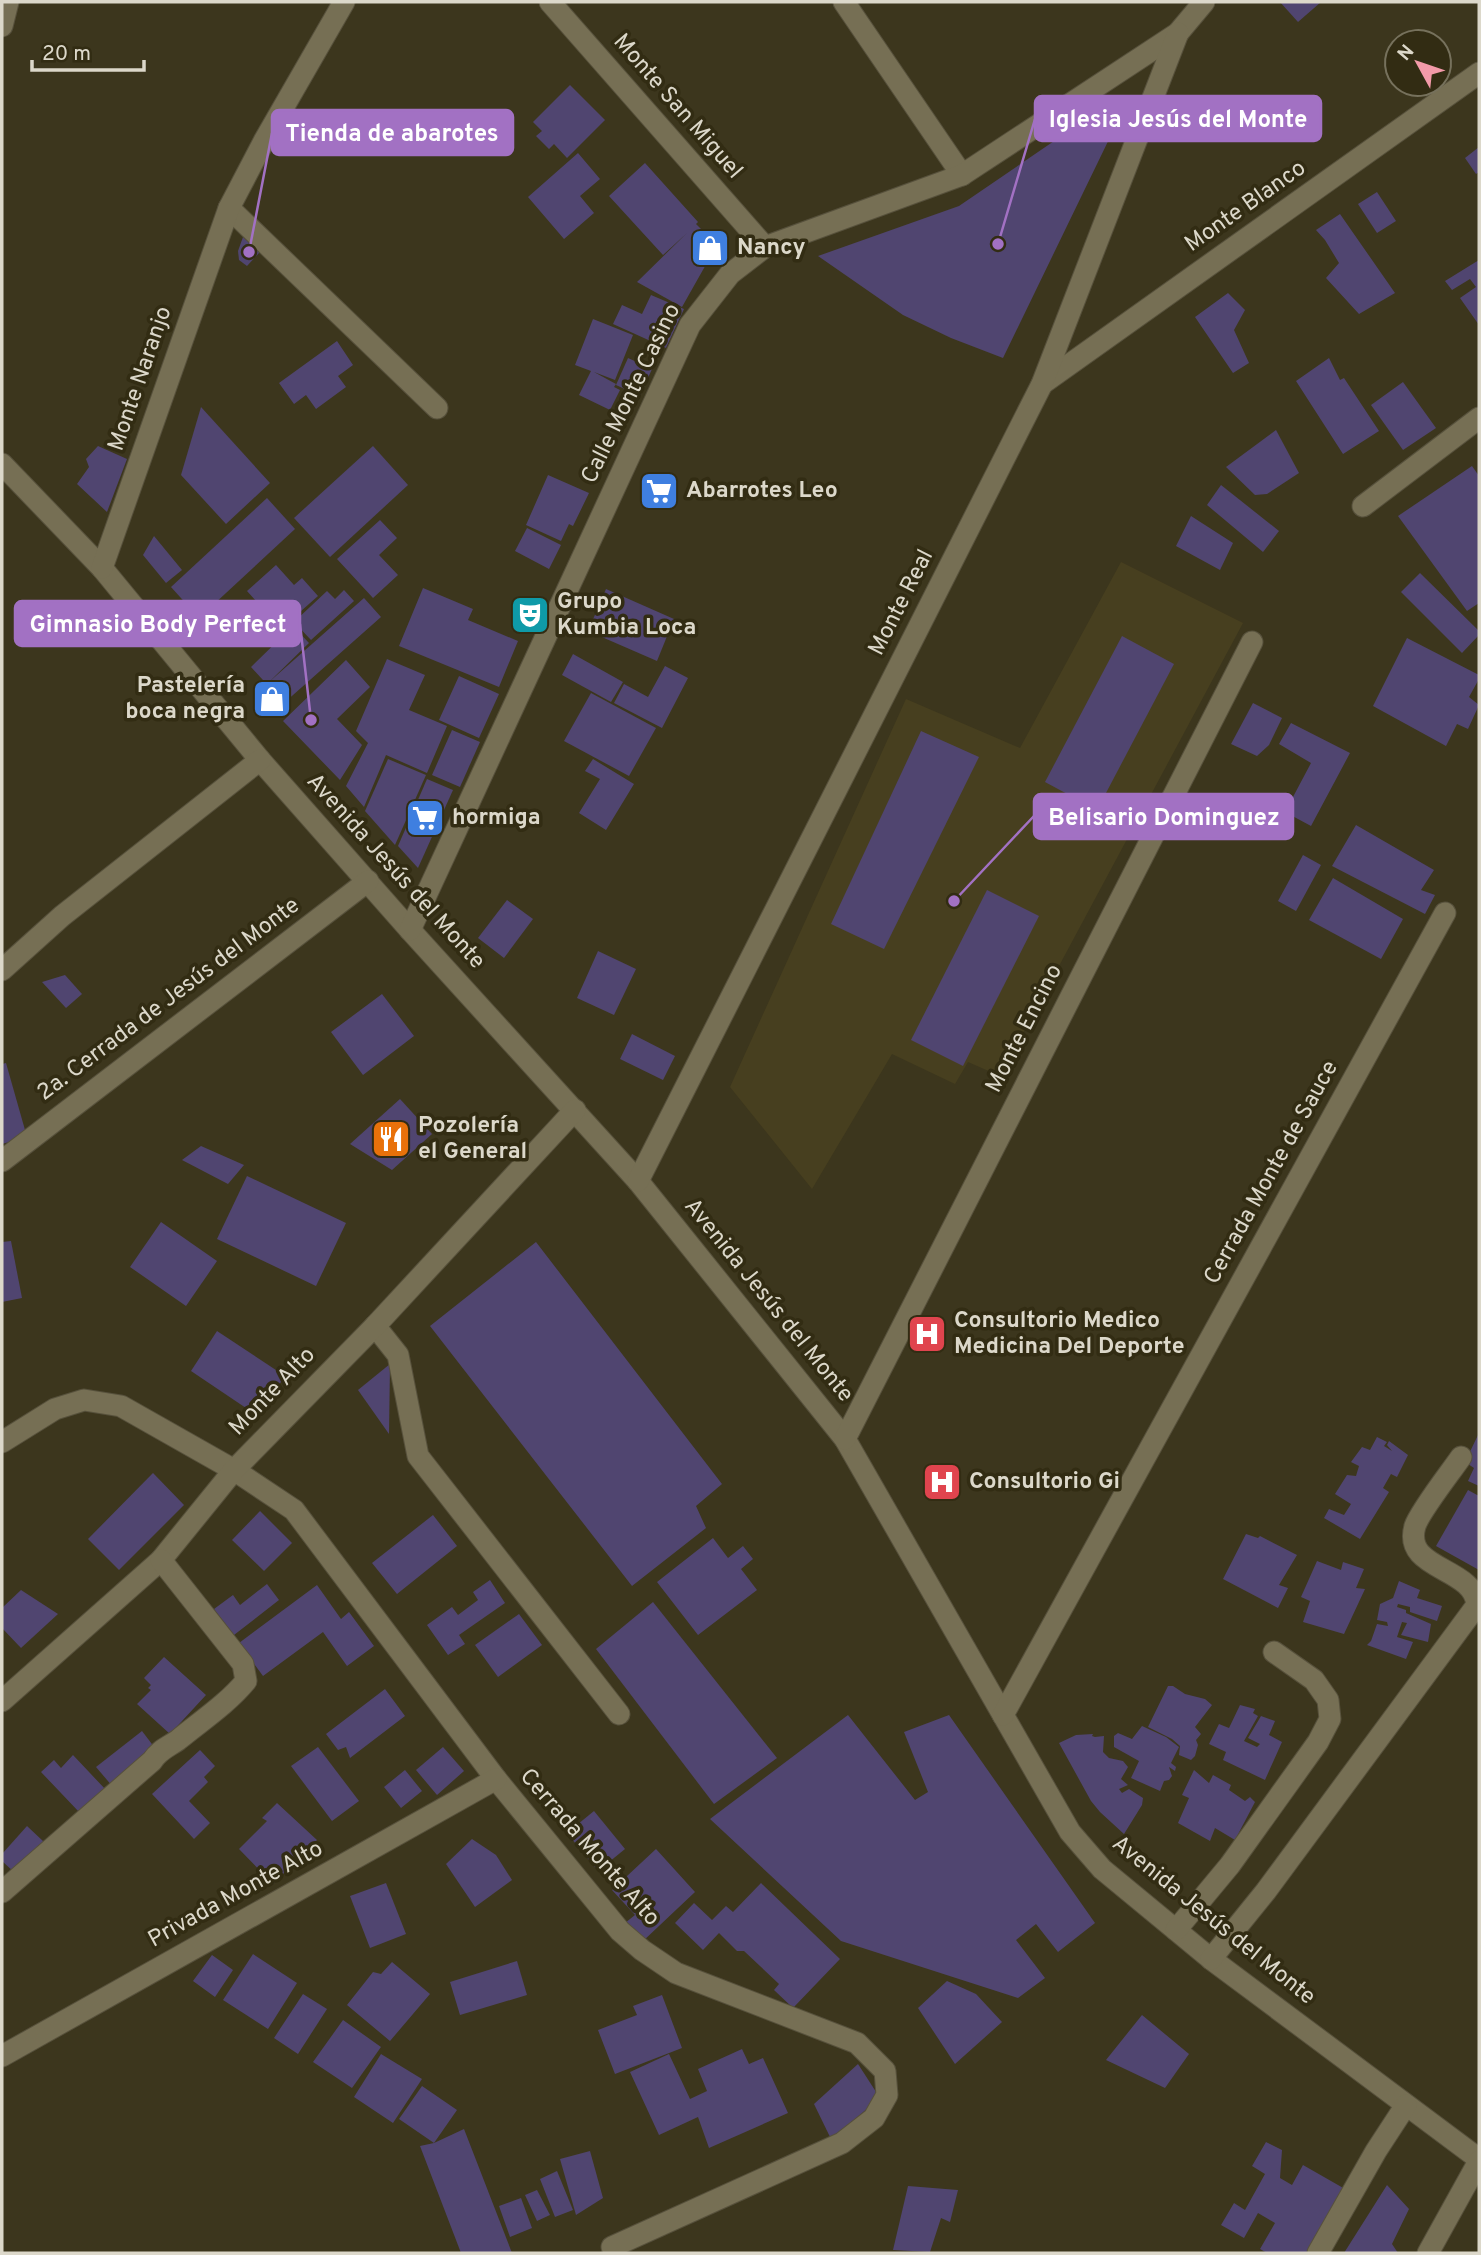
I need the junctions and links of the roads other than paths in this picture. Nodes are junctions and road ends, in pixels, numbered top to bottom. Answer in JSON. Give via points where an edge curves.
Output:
{"nodes":[{"id":1,"x":8,"y":2,"type":"edge"},
{"id":2,"x":344,"y":2,"type":"edge"},
{"id":3,"x":550,"y":2,"type":"edge"},
{"id":4,"x":844,"y":2,"type":"edge"},
{"id":5,"x":1204,"y":2,"type":"edge"},
{"id":6,"x":2,"y":26,"type":"edge"},
{"id":7,"x":1178,"y":33,"type":"junction"},
{"id":8,"x":1479,"y":73,"type":"edge"},
{"id":9,"x":961,"y":175,"type":"junction"},
{"id":10,"x":229,"y":208,"type":"junction"},
{"id":11,"x":765,"y":247,"type":"junction"},
{"id":12,"x":1042,"y":384,"type":"junction"},
{"id":13,"x":437,"y":408,"type":"dead end"},
{"id":14,"x":1479,"y":418,"type":"edge"},
{"id":15,"x":2,"y":464,"type":"edge"},
{"id":16,"x":1363,"y":506,"type":"dead end"},
{"id":17,"x":102,"y":568,"type":"junction"},
{"id":18,"x":1252,"y":642,"type":"dead end"},
{"id":19,"x":260,"y":760,"type":"junction"},
{"id":20,"x":368,"y":881,"type":"junction"},
{"id":21,"x":1445,"y":913,"type":"dead end"},
{"id":22,"x":410,"y":930,"type":"junction"},
{"id":23,"x":2,"y":970,"type":"edge"},
{"id":24,"x":575,"y":1110,"type":"junction"},
{"id":25,"x":2,"y":1161,"type":"edge"},
{"id":26,"x":638,"y":1181,"type":"junction"},
{"id":27,"x":375,"y":1326,"type":"junction"},
{"id":28,"x":845,"y":1438,"type":"junction"},
{"id":29,"x":2,"y":1442,"type":"edge"},
{"id":30,"x":1461,"y":1457,"type":"dead end"},
{"id":31,"x":234,"y":1470,"type":"junction"},
{"id":32,"x":161,"y":1560,"type":"junction"},
{"id":33,"x":1274,"y":1652,"type":"dead end"},
{"id":34,"x":2,"y":1701,"type":"edge"},
{"id":35,"x":619,"y":1714,"type":"dead end"},
{"id":36,"x":1003,"y":1714,"type":"junction"},
{"id":37,"x":496,"y":1779,"type":"junction"},
{"id":38,"x":2,"y":1892,"type":"edge"},
{"id":39,"x":1176,"y":1930,"type":"junction"},
{"id":40,"x":1211,"y":1959,"type":"junction"},
{"id":41,"x":2,"y":2056,"type":"edge"},
{"id":42,"x":1406,"y":2105,"type":"junction"},
{"id":43,"x":1479,"y":2160,"type":"edge"},
{"id":44,"x":612,"y":2248,"type":"dead end"},
{"id":45,"x":1318,"y":2253,"type":"edge"},
{"id":46,"x":1428,"y":2253,"type":"edge"}],
"edges":[{"from":1,"to":6,"type":"street"},
{"from":2,"to":10,"type":"street","name":"Monte Naranjo"},
{"from":3,"to":11,"type":"street","name":"Monte San Miguel"},
{"from":4,"to":9,"type":"street"},
{"from":5,"to":7,"type":"street","name":"Calle Monte Casino"},
{"from":7,"to":9,"type":"street","name":"Calle Monte Casino"},
{"from":7,"to":12,"type":"street","name":"Monte Real"},
{"from":8,"to":12,"type":"street","name":"Monte Blanco"},
{"from":9,"to":11,"type":"street","name":"Calle Monte Casino"},
{"from":10,"to":13,"type":"street"},
{"from":10,"to":17,"type":"street","name":"Monte Naranjo"},
{"from":11,"to":22,"type":"street","name":"Calle Monte Casino","via":[[730,274],[690,326]]},
{"from":12,"to":26,"type":"street","name":"Monte Real"},
{"from":14,"to":16,"type":"street"},
{"from":15,"to":17,"type":"street","name":"Avenida Jesús del Monte"},
{"from":17,"to":19,"type":"street","name":"Avenida Jesús del Monte"},
{"from":18,"to":28,"type":"street","name":"Monte Encino"},
{"from":19,"to":20,"type":"street","name":"Avenida Jesús del Monte"},
{"from":19,"to":23,"type":"street","via":[[62,916]]},
{"from":20,"to":22,"type":"street","name":"Avenida Jesús del Monte"},
{"from":20,"to":25,"type":"street","name":"2a. Cerrada de Jesús del Monte"},
{"from":21,"to":36,"type":"street","name":"Cerrada Monte de Sauce"},
{"from":22,"to":24,"type":"street","name":"Avenida Jesús del Monte"},
{"from":24,"to":26,"type":"street","name":"Avenida Jesús del Monte"},
{"from":24,"to":27,"type":"street","name":"Monte Alto"},
{"from":26,"to":28,"type":"street","name":"Avenida Jesús del Monte"},
{"from":27,"to":31,"type":"street","name":"Monte Alto"},
{"from":27,"to":35,"type":"street","via":[[398,1354],[418,1456]]},
{"from":28,"to":36,"type":"street","name":"Avenida Jesús del Monte"},
{"from":29,"to":31,"type":"street","name":"Cerrada Monte Alto","via":[[55,1409],[84,1400],[121,1406]]},
{"from":30,"to":40,"type":"street","via":[[1416,1524],[1413,1542],[1417,1552],[1469,1586],[1477,1605]]},
{"from":31,"to":32,"type":"street","name":"Monte Alto"},
{"from":31,"to":37,"type":"street","name":"Cerrada Monte Alto","via":[[294,1510]]},
{"from":32,"to":34,"type":"street","name":"Monte Alto"},
{"from":32,"to":38,"type":"street","via":[[243,1664],[246,1681],[225,1703],[158,1752]]},
{"from":33,"to":39,"type":"street","via":[[1314,1680],[1328,1700],[1330,1719],[1230,1865]]},
{"from":36,"to":39,"type":"street","name":"Avenida Jesús del Monte","via":[[1085,1852]]},
{"from":37,"to":41,"type":"street","name":"Privada Monte Alto"},
{"from":37,"to":44,"type":"street","name":"Cerrada Monte Alto","via":[[620,1931],[642,1950],[676,1973],[857,2043],[885,2071],[887,2095],[874,2118],[842,2143]]},
{"from":39,"to":40,"type":"street","name":"Avenida Jesús del Monte"},
{"from":40,"to":42,"type":"street","name":"Avenida Jesús del Monte"},
{"from":42,"to":43,"type":"street","name":"Avenida Jesús del Monte"},
{"from":42,"to":45,"type":"street"},
{"from":43,"to":46,"type":"street"}]}
